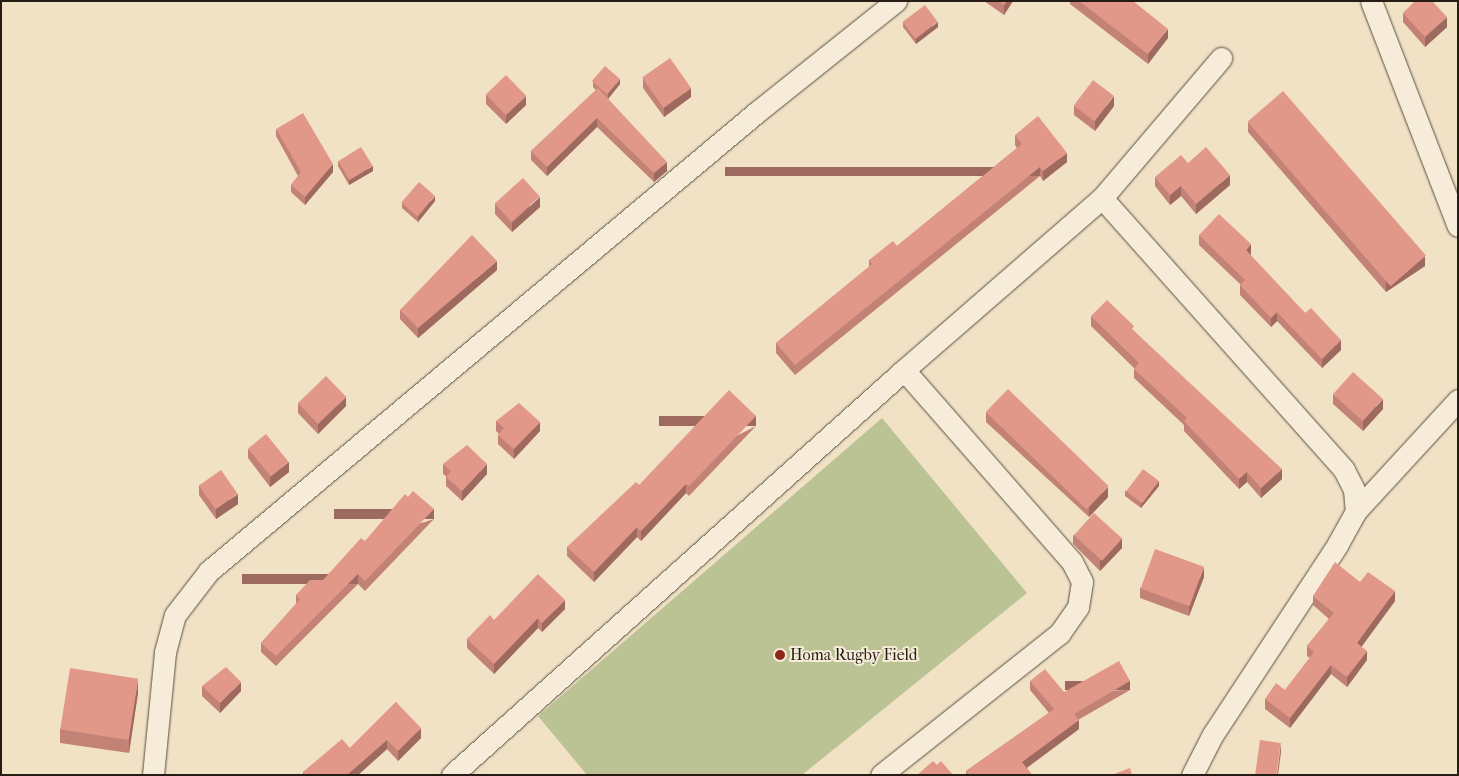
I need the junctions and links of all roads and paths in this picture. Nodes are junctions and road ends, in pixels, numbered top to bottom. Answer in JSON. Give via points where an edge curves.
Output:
{"nodes":[{"id":1,"x":896,"y":1,"type":"edge"},
{"id":2,"x":1371,"y":1,"type":"edge"},
{"id":3,"x":1221,"y":58,"type":"dead end"},
{"id":4,"x":1102,"y":198,"type":"junction"},
{"id":5,"x":1458,"y":226,"type":"edge"},
{"id":6,"x":904,"y":370,"type":"junction"},
{"id":7,"x":1458,"y":400,"type":"edge"},
{"id":8,"x":1356,"y":511,"type":"junction"},
{"id":9,"x":153,"y":775,"type":"edge"},
{"id":10,"x":452,"y":775,"type":"edge"},
{"id":11,"x":882,"y":775,"type":"edge"},
{"id":12,"x":1192,"y":775,"type":"edge"}],
"edges":[{"from":1,"to":9,"type":"street","via":[[757,112],[209,571],[175,615],[165,652]]},
{"from":2,"to":5,"type":"street"},
{"from":3,"to":4,"type":"street"},
{"from":4,"to":6,"type":"street"},
{"from":4,"to":8,"type":"street","via":[[1344,470],[1354,490]]},
{"from":6,"to":10,"type":"street"},
{"from":6,"to":11,"type":"street","via":[[1072,562],[1082,582],[1078,607],[1060,633]]},
{"from":7,"to":8,"type":"street"},
{"from":8,"to":12,"type":"street","via":[[1213,734]]}]}
